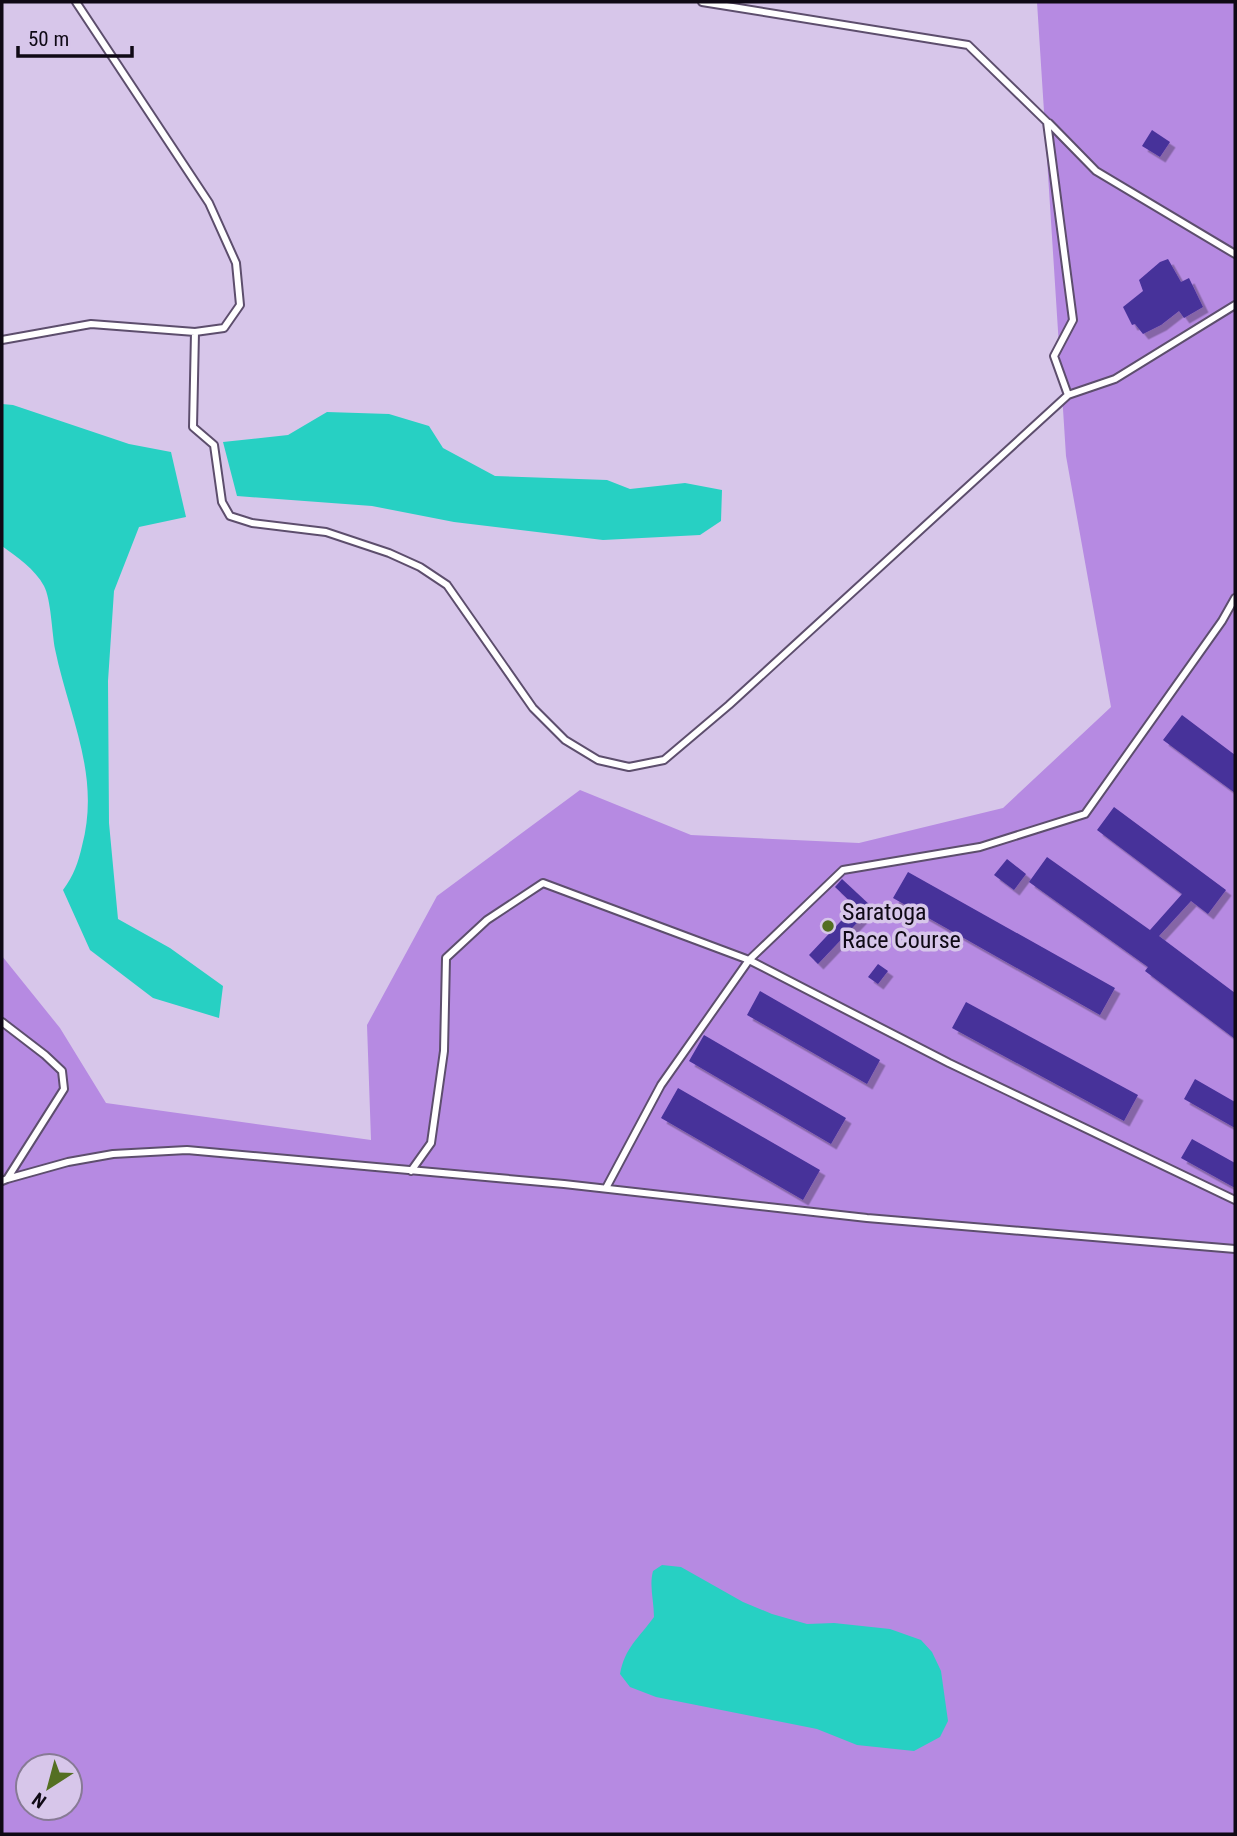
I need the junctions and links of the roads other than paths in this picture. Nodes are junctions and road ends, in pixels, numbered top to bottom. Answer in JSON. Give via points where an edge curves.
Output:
{"nodes":[{"id":1,"x":76,"y":2,"type":"edge"},
{"id":2,"x":702,"y":2,"type":"edge"},
{"id":3,"x":1048,"y":121,"type":"junction"},
{"id":4,"x":1235,"y":254,"type":"edge"},
{"id":5,"x":1235,"y":305,"type":"edge"},
{"id":6,"x":195,"y":332,"type":"junction"},
{"id":7,"x":2,"y":340,"type":"edge"},
{"id":8,"x":1068,"y":395,"type":"junction"},
{"id":9,"x":1235,"y":598,"type":"edge"},
{"id":10,"x":749,"y":960,"type":"junction"},
{"id":11,"x":2,"y":1022,"type":"edge"},
{"id":12,"x":411,"y":1171,"type":"junction"},
{"id":13,"x":4,"y":1180,"type":"edge"},
{"id":14,"x":606,"y":1188,"type":"junction"},
{"id":15,"x":1235,"y":1200,"type":"edge"},
{"id":16,"x":1235,"y":1249,"type":"edge"}],
"edges":[{"from":1,"to":6,"type":"lane","via":[[209,203],[236,263],[240,305],[224,328]]},
{"from":2,"to":3,"type":"lane","via":[[968,45]]},
{"from":3,"to":4,"type":"lane","via":[[1096,171]]},
{"from":3,"to":8,"type":"lane","via":[[1073,320],[1054,356]]},
{"from":5,"to":8,"type":"lane","via":[[1115,379]]},
{"from":6,"to":7,"type":"lane","via":[[91,324]]},
{"from":6,"to":8,"type":"lane","via":[[194,427],[214,445],[222,502],[230,516],[326,532],[420,566],[447,585],[533,708],[565,740],[598,760],[629,767],[664,760],[729,705]]},
{"from":9,"to":10,"type":"lane","via":[[1085,814],[980,847],[843,870]]},
{"from":10,"to":12,"type":"lane","via":[[543,883],[487,920],[446,958],[444,1051],[430,1143]]},
{"from":10,"to":14,"type":"lane","via":[[661,1085]]},
{"from":10,"to":15,"type":"lane","via":[[949,1063]]},
{"from":11,"to":13,"type":"lane","via":[[62,1071],[64,1089]]},
{"from":12,"to":13,"type":"lane","via":[[187,1150],[113,1154]]},
{"from":12,"to":14,"type":"lane"},
{"from":14,"to":16,"type":"lane","via":[[867,1218]]}]}
